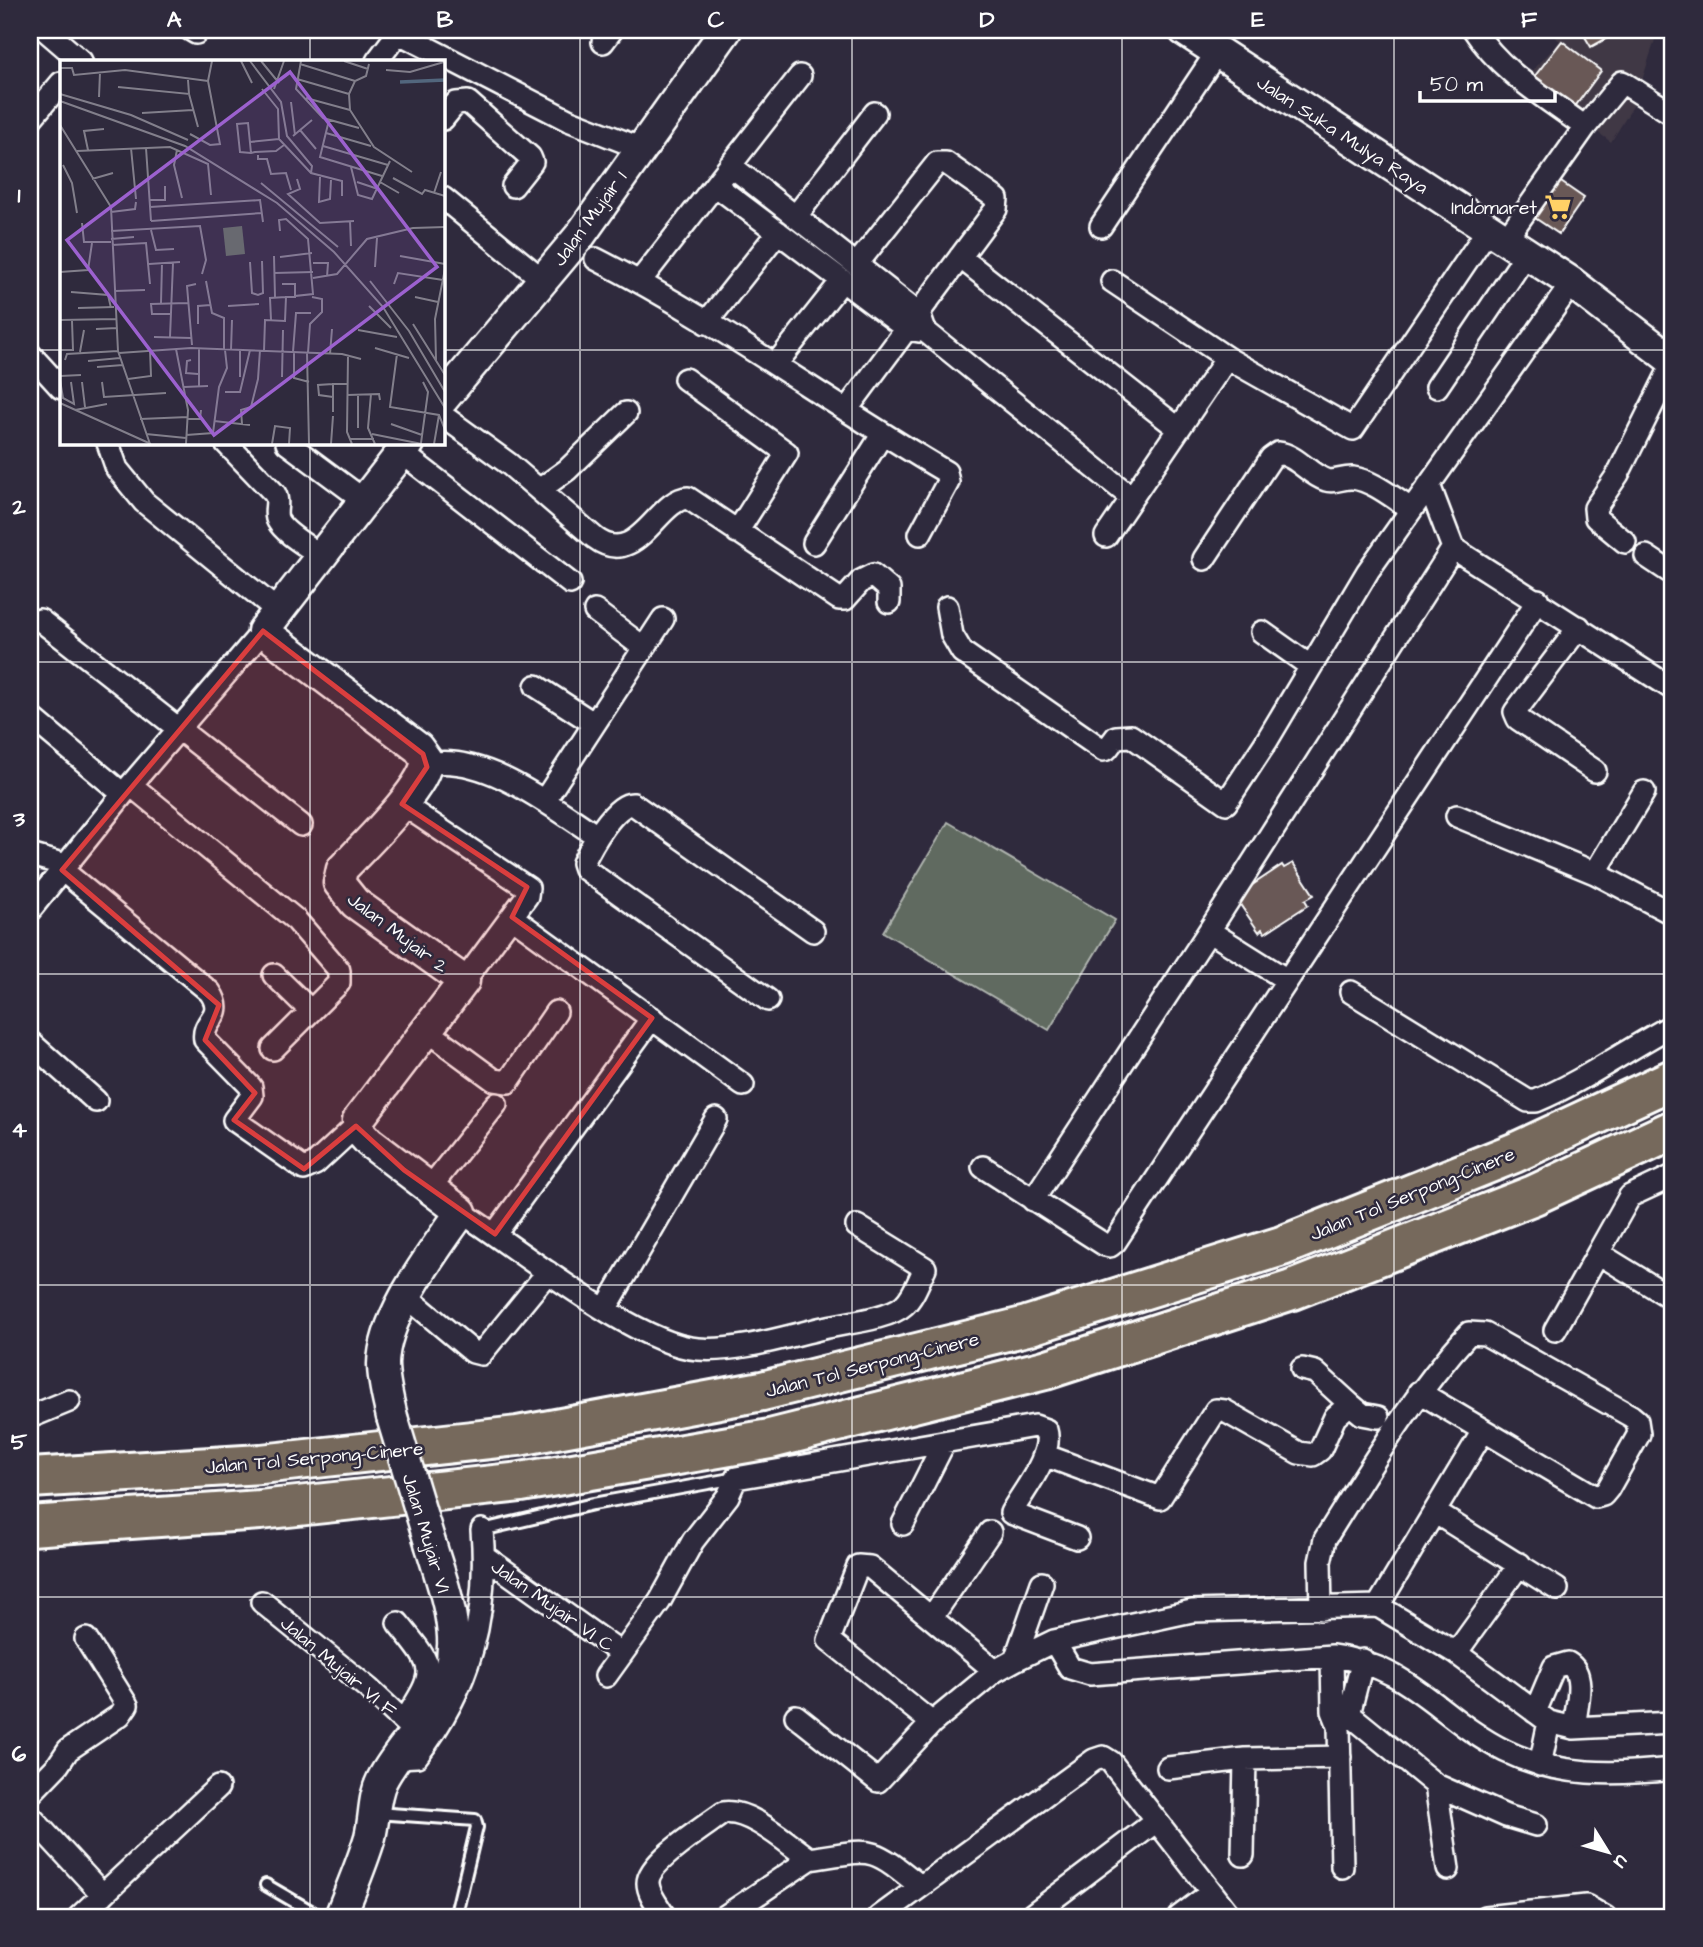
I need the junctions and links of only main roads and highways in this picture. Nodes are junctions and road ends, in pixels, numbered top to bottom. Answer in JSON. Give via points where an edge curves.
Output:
{"nodes":[{"id":1,"x":1673,"y":1079,"type":"edge"},
{"id":2,"x":1673,"y":1130,"type":"edge"},
{"id":3,"x":30,"y":1478,"type":"edge"},
{"id":4,"x":30,"y":1526,"type":"edge"}],
"edges":[{"from":1,"to":3,"type":"highway","name":"Jalan Tol Serpong–Cinere","via":[[1514,1153],[1282,1246],[1027,1326],[775,1388],[518,1436],[261,1464]]},
{"from":2,"to":4,"type":"highway","via":[[1534,1195],[1292,1290],[1045,1370],[770,1439],[521,1482],[260,1510]]}]}
